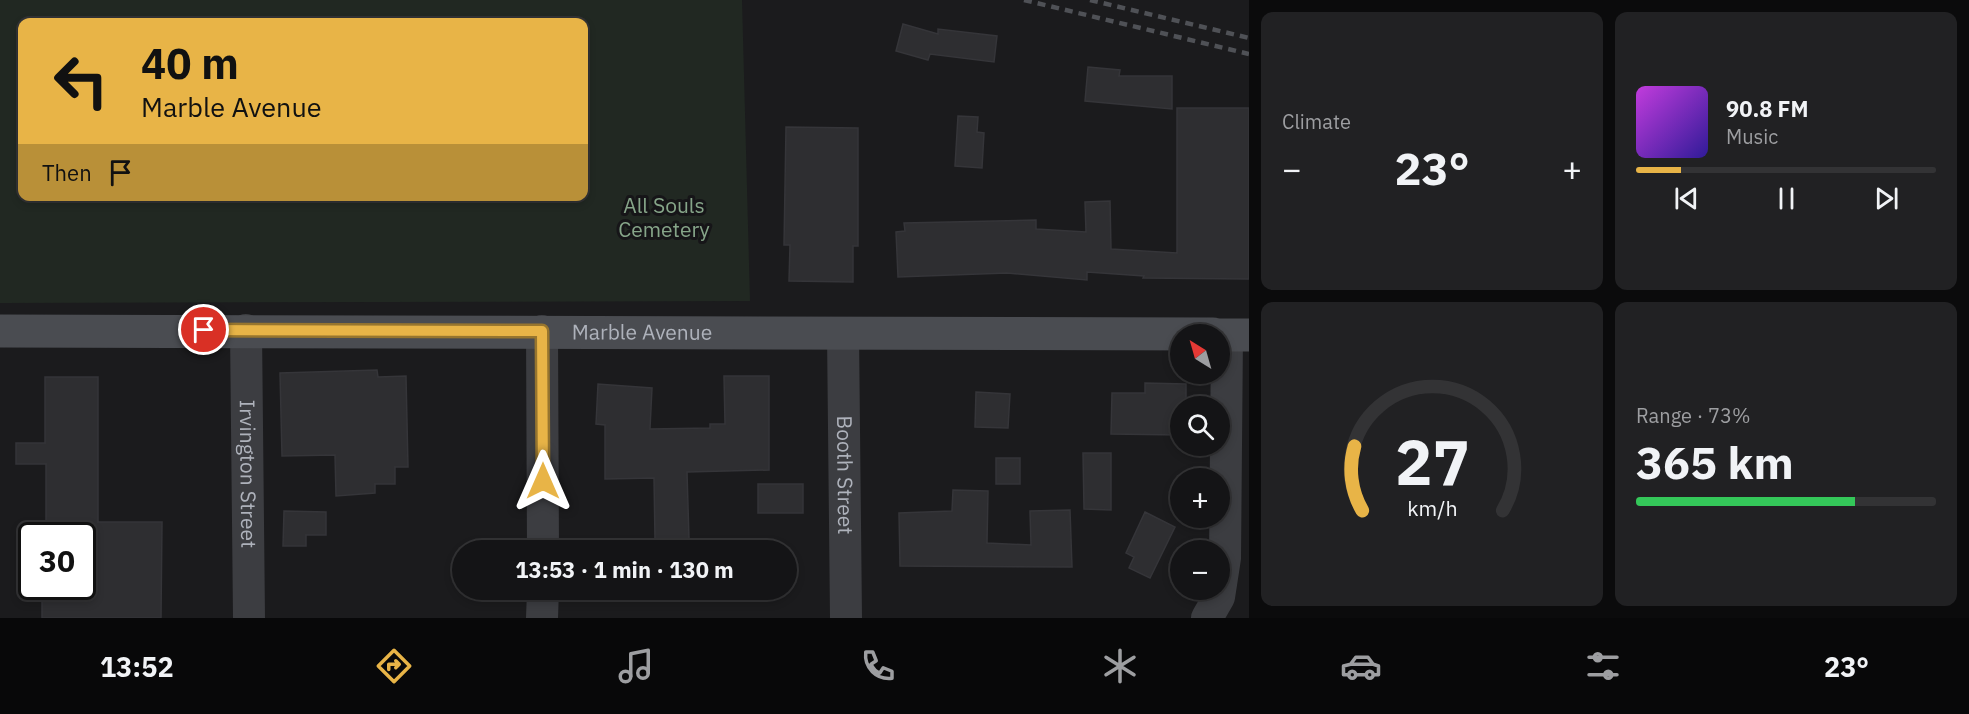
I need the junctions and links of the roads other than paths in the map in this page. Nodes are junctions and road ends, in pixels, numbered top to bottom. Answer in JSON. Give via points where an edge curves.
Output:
{"nodes":[{"id":1,"x":246,"y":330,"type":"junction"},
{"id":2,"x":0,"y":331,"type":"edge"},
{"id":3,"x":542,"y":331,"type":"junction"},
{"id":4,"x":843,"y":333,"type":"junction"},
{"id":5,"x":1170,"y":335,"type":"edge"},
{"id":6,"x":1227,"y":384,"type":"edge"},
{"id":7,"x":543,"y":540,"type":"edge"},
{"id":8,"x":543,"y":600,"type":"edge"},
{"id":9,"x":249,"y":618,"type":"edge"},
{"id":10,"x":542,"y":618,"type":"edge"},
{"id":11,"x":846,"y":618,"type":"edge"},
{"id":12,"x":1207,"y":618,"type":"edge"}],
"edges":[{"from":1,"to":2,"type":"street","name":"Marble Avenue"},
{"from":1,"to":3,"type":"street","name":"Marble Avenue"},
{"from":1,"to":9,"type":"street","name":"Irvington Street"},
{"from":3,"to":4,"type":"street","name":"Marble Avenue"},
{"from":3,"to":7,"type":"street"},
{"from":4,"to":5,"type":"street","name":"Marble Avenue"},
{"from":4,"to":11,"type":"street","name":"Booth Street"},
{"from":6,"to":12,"type":"street","via":[[1225,558],[1219,597]]},
{"from":8,"to":10,"type":"street"}]}
